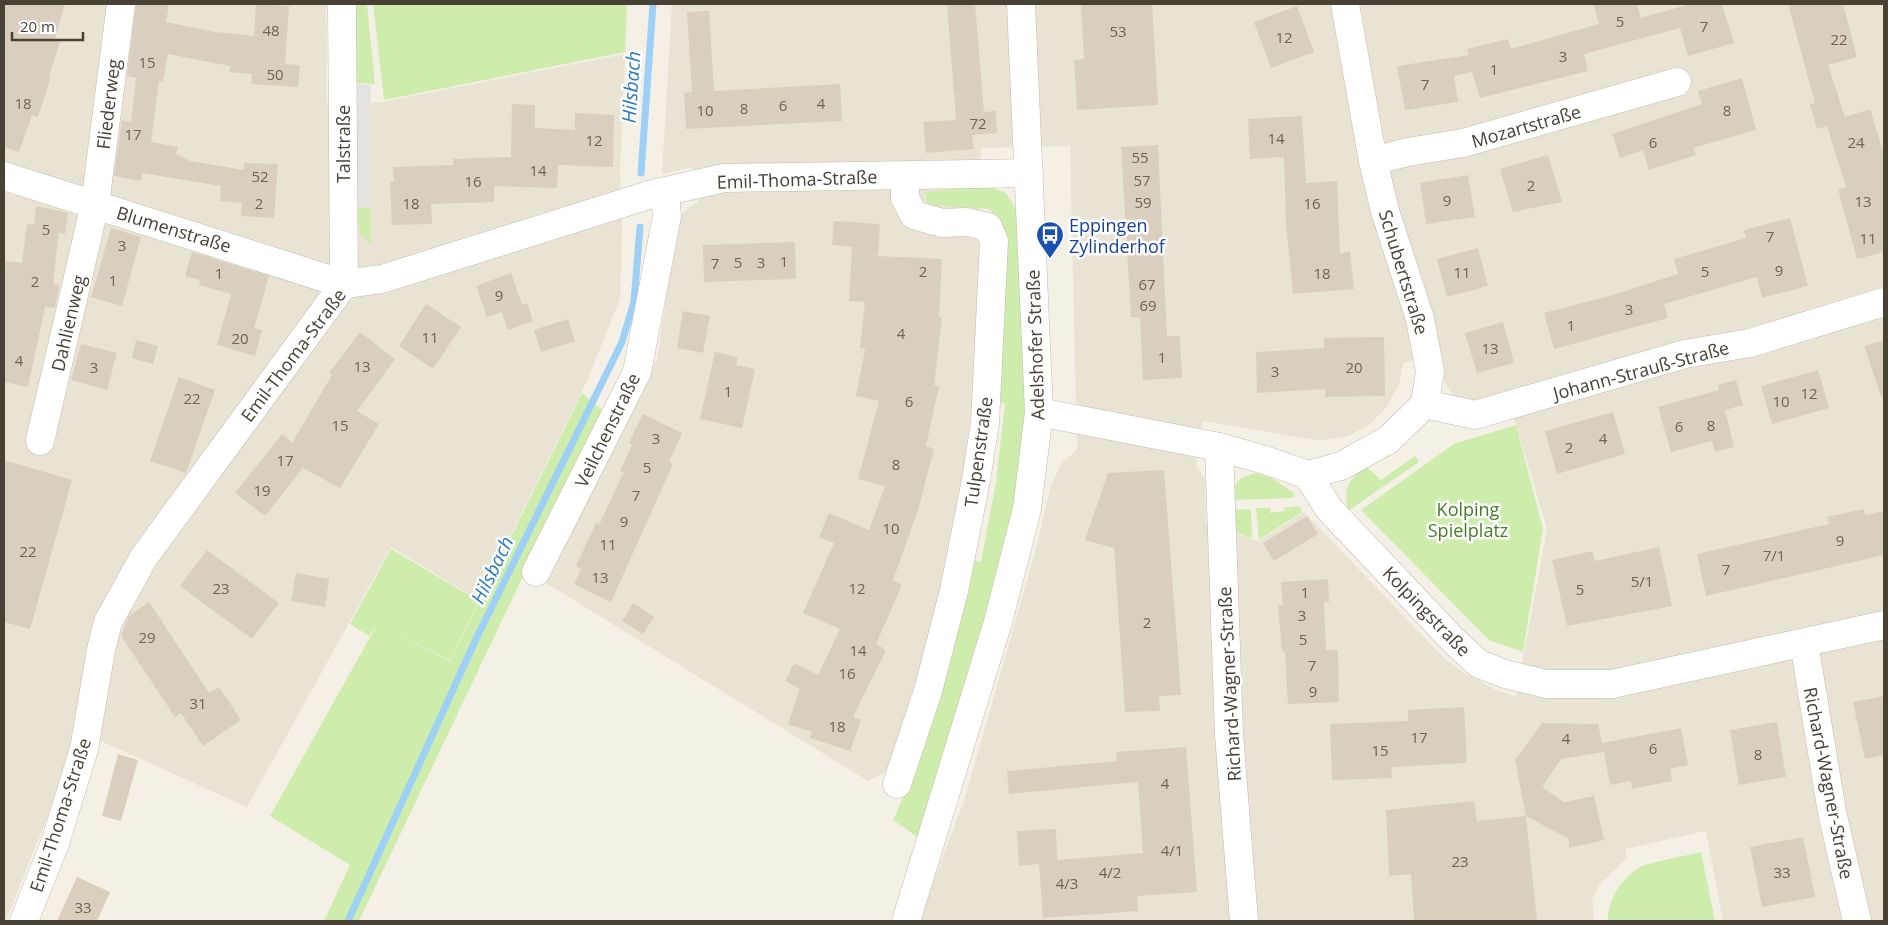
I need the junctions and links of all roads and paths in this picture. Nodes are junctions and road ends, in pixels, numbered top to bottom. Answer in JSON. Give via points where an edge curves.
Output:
{"nodes":[{"id":1,"x":122,"y":4,"type":"edge"},
{"id":2,"x":342,"y":4,"type":"edge"},
{"id":3,"x":1021,"y":4,"type":"edge"},
{"id":4,"x":1345,"y":4,"type":"edge"},
{"id":5,"x":1677,"y":82,"type":"dead end"},
{"id":6,"x":1373,"y":161,"type":"junction"},
{"id":7,"x":1029,"y":173,"type":"junction"},
{"id":8,"x":4,"y":176,"type":"edge"},
{"id":9,"x":905,"y":176,"type":"junction"},
{"id":10,"x":664,"y":192,"type":"junction"},
{"id":11,"x":95,"y":204,"type":"junction"},
{"id":12,"x":344,"y":284,"type":"junction"},
{"id":13,"x":1884,"y":302,"type":"edge"},
{"id":14,"x":1425,"y":404,"type":"junction"},
{"id":15,"x":1039,"y":412,"type":"junction"},
{"id":16,"x":40,"y":441,"type":"dead end"},
{"id":17,"x":1219,"y":447,"type":"junction"},
{"id":18,"x":1308,"y":475,"type":"junction"},
{"id":19,"x":536,"y":572,"type":"dead end"},
{"id":20,"x":1884,"y":625,"type":"edge"},
{"id":21,"x":1804,"y":643,"type":"junction"},
{"id":22,"x":896,"y":784,"type":"dead end"},
{"id":23,"x":24,"y":921,"type":"edge"},
{"id":24,"x":906,"y":921,"type":"edge"},
{"id":25,"x":1244,"y":921,"type":"edge"},
{"id":26,"x":1857,"y":921,"type":"edge"}],
"edges":[{"from":1,"to":11,"type":"street","name":"Fliederweg"},
{"from":2,"to":12,"type":"street","name":"Talstraße"},
{"from":3,"to":7,"type":"street","name":"Adelshofer Straße"},
{"from":4,"to":6,"type":"street","name":"Schubertstraße"},
{"from":5,"to":6,"type":"street","name":"Mozartstraße","via":[[1463,143]]},
{"from":6,"to":14,"type":"street","name":"Schubertstraße","via":[[1385,211],[1420,319],[1430,371]]},
{"from":7,"to":9,"type":"street","name":"Emil-Thoma-Straße"},
{"from":7,"to":15,"type":"street","name":"Adelshofer Straße"},
{"from":8,"to":11,"type":"street","name":"Blumenstraße"},
{"from":9,"to":10,"type":"street","name":"Emil-Thoma-Straße","via":[[724,178]]},
{"from":9,"to":22,"type":"street","name":"Tulpenstraße","via":[[905,198],[914,215],[942,223],[967,222],[988,227],[994,240],[986,423],[976,480],[954,591],[928,691]]},
{"from":10,"to":12,"type":"street","name":"Emil-Thoma-Straße","via":[[382,279]]},
{"from":10,"to":19,"type":"street","name":"Veilchenstraße","via":[[667,216],[637,372]]},
{"from":11,"to":12,"type":"street","name":"Blumenstraße"},
{"from":11,"to":16,"type":"street","name":"Dahlienweg"},
{"from":12,"to":23,"type":"street","name":"Emil-Thoma-Straße","via":[[144,557],[108,622],[84,748],[55,843]]},
{"from":13,"to":14,"type":"street","name":"Johann-Strauß-Straße","via":[[1750,342],[1685,354],[1475,415]]},
{"from":14,"to":18,"type":"street","via":[[1388,440],[1341,466]]},
{"from":15,"to":17,"type":"street"},
{"from":15,"to":24,"type":"street","name":"Adelshofer Straße","via":[[1027,509],[998,622]]},
{"from":17,"to":18,"type":"street"},
{"from":17,"to":25,"type":"street","name":"Richard-Wagner-Straße","via":[[1229,735]]},
{"from":18,"to":21,"type":"street","name":"Kolpingstraße","via":[[1329,509],[1453,640],[1479,664],[1505,674],[1546,684],[1612,684]]},
{"from":20,"to":21,"type":"street","name":"Kolpingstraße"},
{"from":21,"to":26,"type":"street","name":"Richard-Wagner-Straße","via":[[1832,812]]}]}
